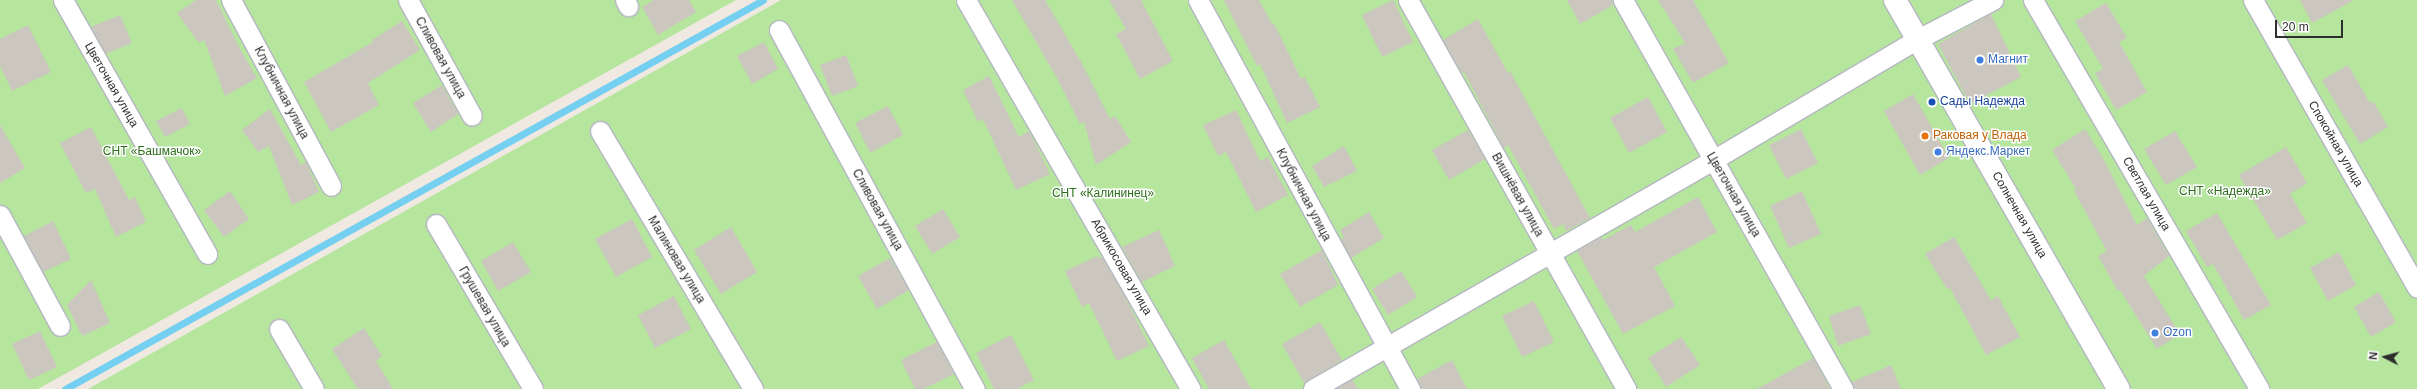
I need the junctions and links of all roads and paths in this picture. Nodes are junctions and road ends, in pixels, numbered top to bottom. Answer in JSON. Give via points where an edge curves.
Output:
{"nodes":[{"id":1,"x":63,"y":0,"type":"edge"},
{"id":2,"x":231,"y":0,"type":"edge"},
{"id":3,"x":408,"y":0,"type":"edge"},
{"id":4,"x":966,"y":0,"type":"edge"},
{"id":5,"x":1198,"y":0,"type":"edge"},
{"id":6,"x":1408,"y":0,"type":"edge"},
{"id":7,"x":1622,"y":0,"type":"edge"},
{"id":8,"x":1895,"y":0,"type":"edge"},
{"id":9,"x":1993,"y":0,"type":"edge"},
{"id":10,"x":2033,"y":0,"type":"edge"},
{"id":11,"x":2253,"y":0,"type":"edge"},
{"id":12,"x":779,"y":30,"type":"dead end"},
{"id":13,"x":1918,"y":39,"type":"junction"},
{"id":14,"x":472,"y":116,"type":"dead end"},
{"id":15,"x":600,"y":131,"type":"dead end"},
{"id":16,"x":1713,"y":160,"type":"junction"},
{"id":17,"x":331,"y":186,"type":"dead end"},
{"id":18,"x":0,"y":216,"type":"edge"},
{"id":19,"x":436,"y":224,"type":"dead end"},
{"id":20,"x":1550,"y":253,"type":"junction"},
{"id":21,"x":207,"y":254,"type":"dead end"},
{"id":22,"x":2417,"y":288,"type":"edge"},
{"id":23,"x":60,"y":326,"type":"dead end"},
{"id":24,"x":279,"y":329,"type":"dead end"},
{"id":25,"x":1387,"y":348,"type":"junction"},
{"id":26,"x":314,"y":389,"type":"edge"},
{"id":27,"x":533,"y":389,"type":"edge"},
{"id":28,"x":753,"y":389,"type":"edge"},
{"id":29,"x":975,"y":389,"type":"edge"},
{"id":30,"x":1191,"y":389,"type":"edge"},
{"id":31,"x":1313,"y":389,"type":"edge"},
{"id":32,"x":1410,"y":389,"type":"edge"},
{"id":33,"x":1626,"y":389,"type":"edge"},
{"id":34,"x":1843,"y":389,"type":"edge"},
{"id":35,"x":2119,"y":389,"type":"edge"},
{"id":36,"x":2258,"y":389,"type":"edge"}],
"edges":[{"from":1,"to":21,"type":"street","name":"Цветочная улица"},
{"from":2,"to":17,"type":"street","name":"Клубничная улица"},
{"from":3,"to":14,"type":"street","name":"Сливовая улица"},
{"from":4,"to":30,"type":"street","name":"Абрикосовая улица"},
{"from":5,"to":25,"type":"street","name":"Клубничная улица"},
{"from":6,"to":20,"type":"street","name":"Вишнёвая улица"},
{"from":7,"to":16,"type":"street","name":"Цветочная улица"},
{"from":8,"to":13,"type":"street","name":"Солнечная улица"},
{"from":9,"to":13,"type":"street"},
{"from":10,"to":36,"type":"street","name":"Светлая улица"},
{"from":11,"to":22,"type":"street","name":"Спокойная улица"},
{"from":12,"to":29,"type":"street","name":"Сливовая улица"},
{"from":13,"to":16,"type":"street"},
{"from":13,"to":35,"type":"street","name":"Солнечная улица"},
{"from":15,"to":28,"type":"street","name":"Малиновая улица"},
{"from":16,"to":20,"type":"street"},
{"from":16,"to":34,"type":"street","name":"Цветочная улица"},
{"from":18,"to":23,"type":"street"},
{"from":19,"to":27,"type":"street","name":"Грушевая улица"},
{"from":20,"to":25,"type":"street"},
{"from":20,"to":33,"type":"street","name":"Вишнёвая улица"},
{"from":24,"to":26,"type":"street"},
{"from":25,"to":31,"type":"street"},
{"from":25,"to":32,"type":"street","name":"Клубничная улица"}]}
